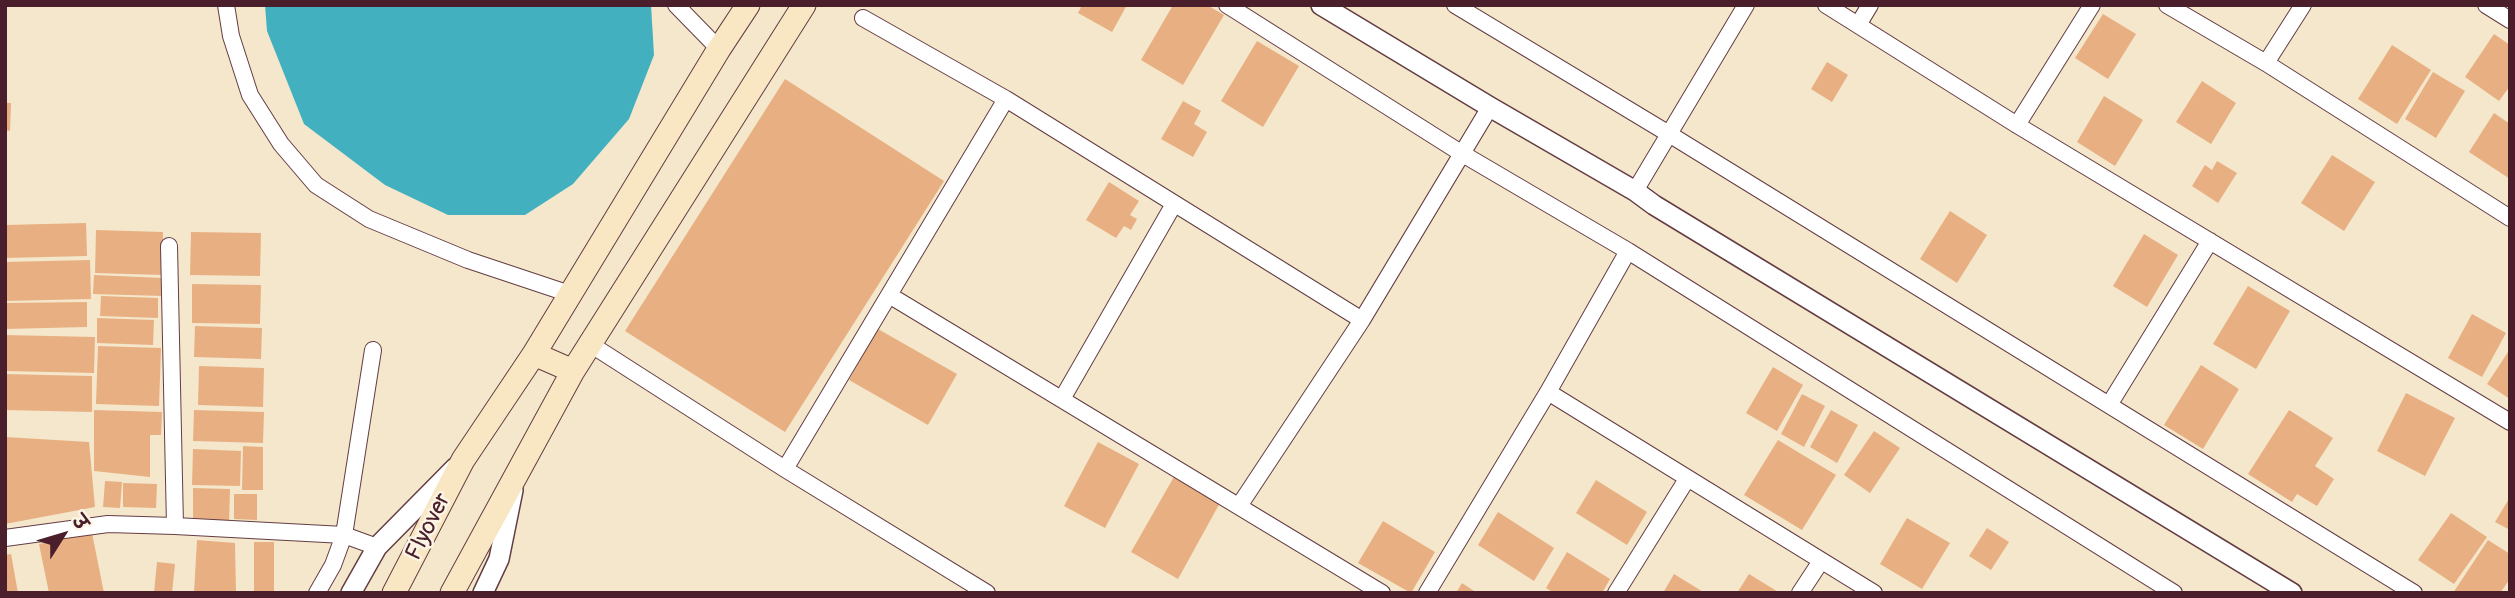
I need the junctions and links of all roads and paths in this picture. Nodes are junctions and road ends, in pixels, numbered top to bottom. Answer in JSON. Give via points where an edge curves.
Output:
{"nodes":[{"id":1,"x":226,"y":5,"type":"edge"},
{"id":2,"x":676,"y":5,"type":"edge"},
{"id":3,"x":748,"y":5,"type":"edge"},
{"id":4,"x":804,"y":5,"type":"edge"},
{"id":5,"x":1227,"y":5,"type":"edge"},
{"id":6,"x":1321,"y":5,"type":"edge"},
{"id":7,"x":1455,"y":5,"type":"edge"},
{"id":8,"x":1746,"y":5,"type":"edge"},
{"id":9,"x":1826,"y":5,"type":"edge"},
{"id":10,"x":1870,"y":5,"type":"edge"},
{"id":11,"x":2092,"y":5,"type":"edge"},
{"id":12,"x":2166,"y":5,"type":"edge"},
{"id":13,"x":2303,"y":5,"type":"edge"},
{"id":14,"x":2486,"y":5,"type":"edge"},
{"id":15,"x":863,"y":18,"type":"dead end"},
{"id":16,"x":2510,"y":20,"type":"edge"},
{"id":17,"x":1858,"y":25,"type":"junction"},
{"id":18,"x":719,"y":49,"type":"junction"},
{"id":19,"x":2266,"y":63,"type":"junction"},
{"id":20,"x":1006,"y":99,"type":"junction"},
{"id":21,"x":1490,"y":107,"type":"junction"},
{"id":22,"x":2017,"y":125,"type":"junction"},
{"id":23,"x":1669,"y":134,"type":"junction"},
{"id":24,"x":1461,"y":153,"type":"junction"},
{"id":25,"x":1635,"y":191,"type":"junction"},
{"id":26,"x":1174,"y":204,"type":"junction"},
{"id":27,"x":2510,"y":218,"type":"edge"},
{"id":28,"x":2210,"y":241,"type":"junction"},
{"id":29,"x":169,"y":246,"type":"dead end"},
{"id":30,"x":1628,"y":251,"type":"junction"},
{"id":31,"x":570,"y":294,"type":"junction"},
{"id":32,"x":889,"y":295,"type":"junction"},
{"id":33,"x":1362,"y":320,"type":"junction"},
{"id":34,"x":590,"y":344,"type":"junction"},
{"id":35,"x":373,"y":350,"type":"dead end"},
{"id":36,"x":534,"y":354,"type":"junction"},
{"id":37,"x":573,"y":371,"type":"junction"},
{"id":38,"x":1548,"y":392,"type":"junction"},
{"id":39,"x":1062,"y":399,"type":"junction"},
{"id":40,"x":2109,"y":405,"type":"junction"},
{"id":41,"x":2510,"y":422,"type":"edge"},
{"id":42,"x":463,"y":460,"type":"junction"},
{"id":43,"x":785,"y":469,"type":"junction"},
{"id":44,"x":516,"y":475,"type":"junction"},
{"id":45,"x":1688,"y":479,"type":"junction"},
{"id":46,"x":1239,"y":506,"type":"junction"},
{"id":47,"x":175,"y":526,"type":"junction"},
{"id":48,"x":344,"y":535,"type":"junction"},
{"id":49,"x":5,"y":538,"type":"edge"},
{"id":50,"x":377,"y":547,"type":"junction"},
{"id":51,"x":1821,"y":561,"type":"junction"},
{"id":52,"x":317,"y":593,"type":"edge"},
{"id":53,"x":351,"y":593,"type":"edge"},
{"id":54,"x":394,"y":593,"type":"edge"},
{"id":55,"x":452,"y":593,"type":"edge"},
{"id":56,"x":483,"y":593,"type":"edge"},
{"id":57,"x":987,"y":593,"type":"edge"},
{"id":58,"x":1382,"y":593,"type":"edge"},
{"id":59,"x":1427,"y":593,"type":"edge"},
{"id":60,"x":1616,"y":593,"type":"edge"},
{"id":61,"x":1800,"y":593,"type":"edge"},
{"id":62,"x":1874,"y":593,"type":"edge"},
{"id":63,"x":2174,"y":593,"type":"edge"},
{"id":64,"x":2291,"y":593,"type":"edge"},
{"id":65,"x":2414,"y":593,"type":"edge"}],
"edges":[{"from":1,"to":31,"type":"street","via":[[230,36],[250,95],[281,144],[316,185],[369,219],[468,260]]},
{"from":2,"to":18,"type":"street"},
{"from":3,"to":18,"type":"main road","name":"Flyover"},
{"from":4,"to":34,"type":"main road"},
{"from":5,"to":24,"type":"street"},
{"from":6,"to":21,"type":"street"},
{"from":7,"to":23,"type":"street"},
{"from":8,"to":23,"type":"street"},
{"from":9,"to":17,"type":"street"},
{"from":10,"to":17,"type":"street"},
{"from":11,"to":22,"type":"street"},
{"from":12,"to":19,"type":"street"},
{"from":13,"to":19,"type":"street"},
{"from":14,"to":16,"type":"street"},
{"from":15,"to":20,"type":"street"},
{"from":17,"to":22,"type":"street"},
{"from":18,"to":31,"type":"main road","name":"Flyover"},
{"from":19,"to":27,"type":"street"},
{"from":20,"to":26,"type":"street"},
{"from":20,"to":32,"type":"street"},
{"from":21,"to":24,"type":"street"},
{"from":21,"to":25,"type":"street"},
{"from":22,"to":28,"type":"street"},
{"from":23,"to":25,"type":"street"},
{"from":23,"to":40,"type":"street"},
{"from":24,"to":30,"type":"street"},
{"from":24,"to":33,"type":"street"},
{"from":25,"to":64,"type":"street"},
{"from":26,"to":33,"type":"street"},
{"from":26,"to":39,"type":"street"},
{"from":28,"to":40,"type":"street"},
{"from":28,"to":41,"type":"street"},
{"from":29,"to":47,"type":"street"},
{"from":30,"to":38,"type":"street"},
{"from":30,"to":63,"type":"street"},
{"from":31,"to":36,"type":"main road","name":"Flyover"},
{"from":32,"to":39,"type":"street"},
{"from":32,"to":43,"type":"street"},
{"from":33,"to":46,"type":"street"},
{"from":34,"to":37,"type":"main road"},
{"from":34,"to":43,"type":"street"},
{"from":35,"to":48,"type":"street"},
{"from":36,"to":37,"type":"main road"},
{"from":36,"to":42,"type":"main road","name":"Flyover"},
{"from":37,"to":44,"type":"main road"},
{"from":38,"to":45,"type":"street"},
{"from":38,"to":59,"type":"street"},
{"from":39,"to":46,"type":"street"},
{"from":40,"to":65,"type":"street"},
{"from":42,"to":50,"type":"street"},
{"from":42,"to":54,"type":"main road","name":"Flyover"},
{"from":43,"to":57,"type":"street"},
{"from":44,"to":55,"type":"main road"},
{"from":44,"to":56,"type":"street","via":[[499,559]]},
{"from":45,"to":51,"type":"street"},
{"from":45,"to":60,"type":"street"},
{"from":46,"to":58,"type":"street"},
{"from":47,"to":48,"type":"street"},
{"from":47,"to":49,"type":"street","via":[[108,524]]},
{"from":48,"to":50,"type":"street"},
{"from":48,"to":52,"type":"street"},
{"from":50,"to":53,"type":"street"},
{"from":51,"to":61,"type":"street"},
{"from":51,"to":62,"type":"street"}]}
